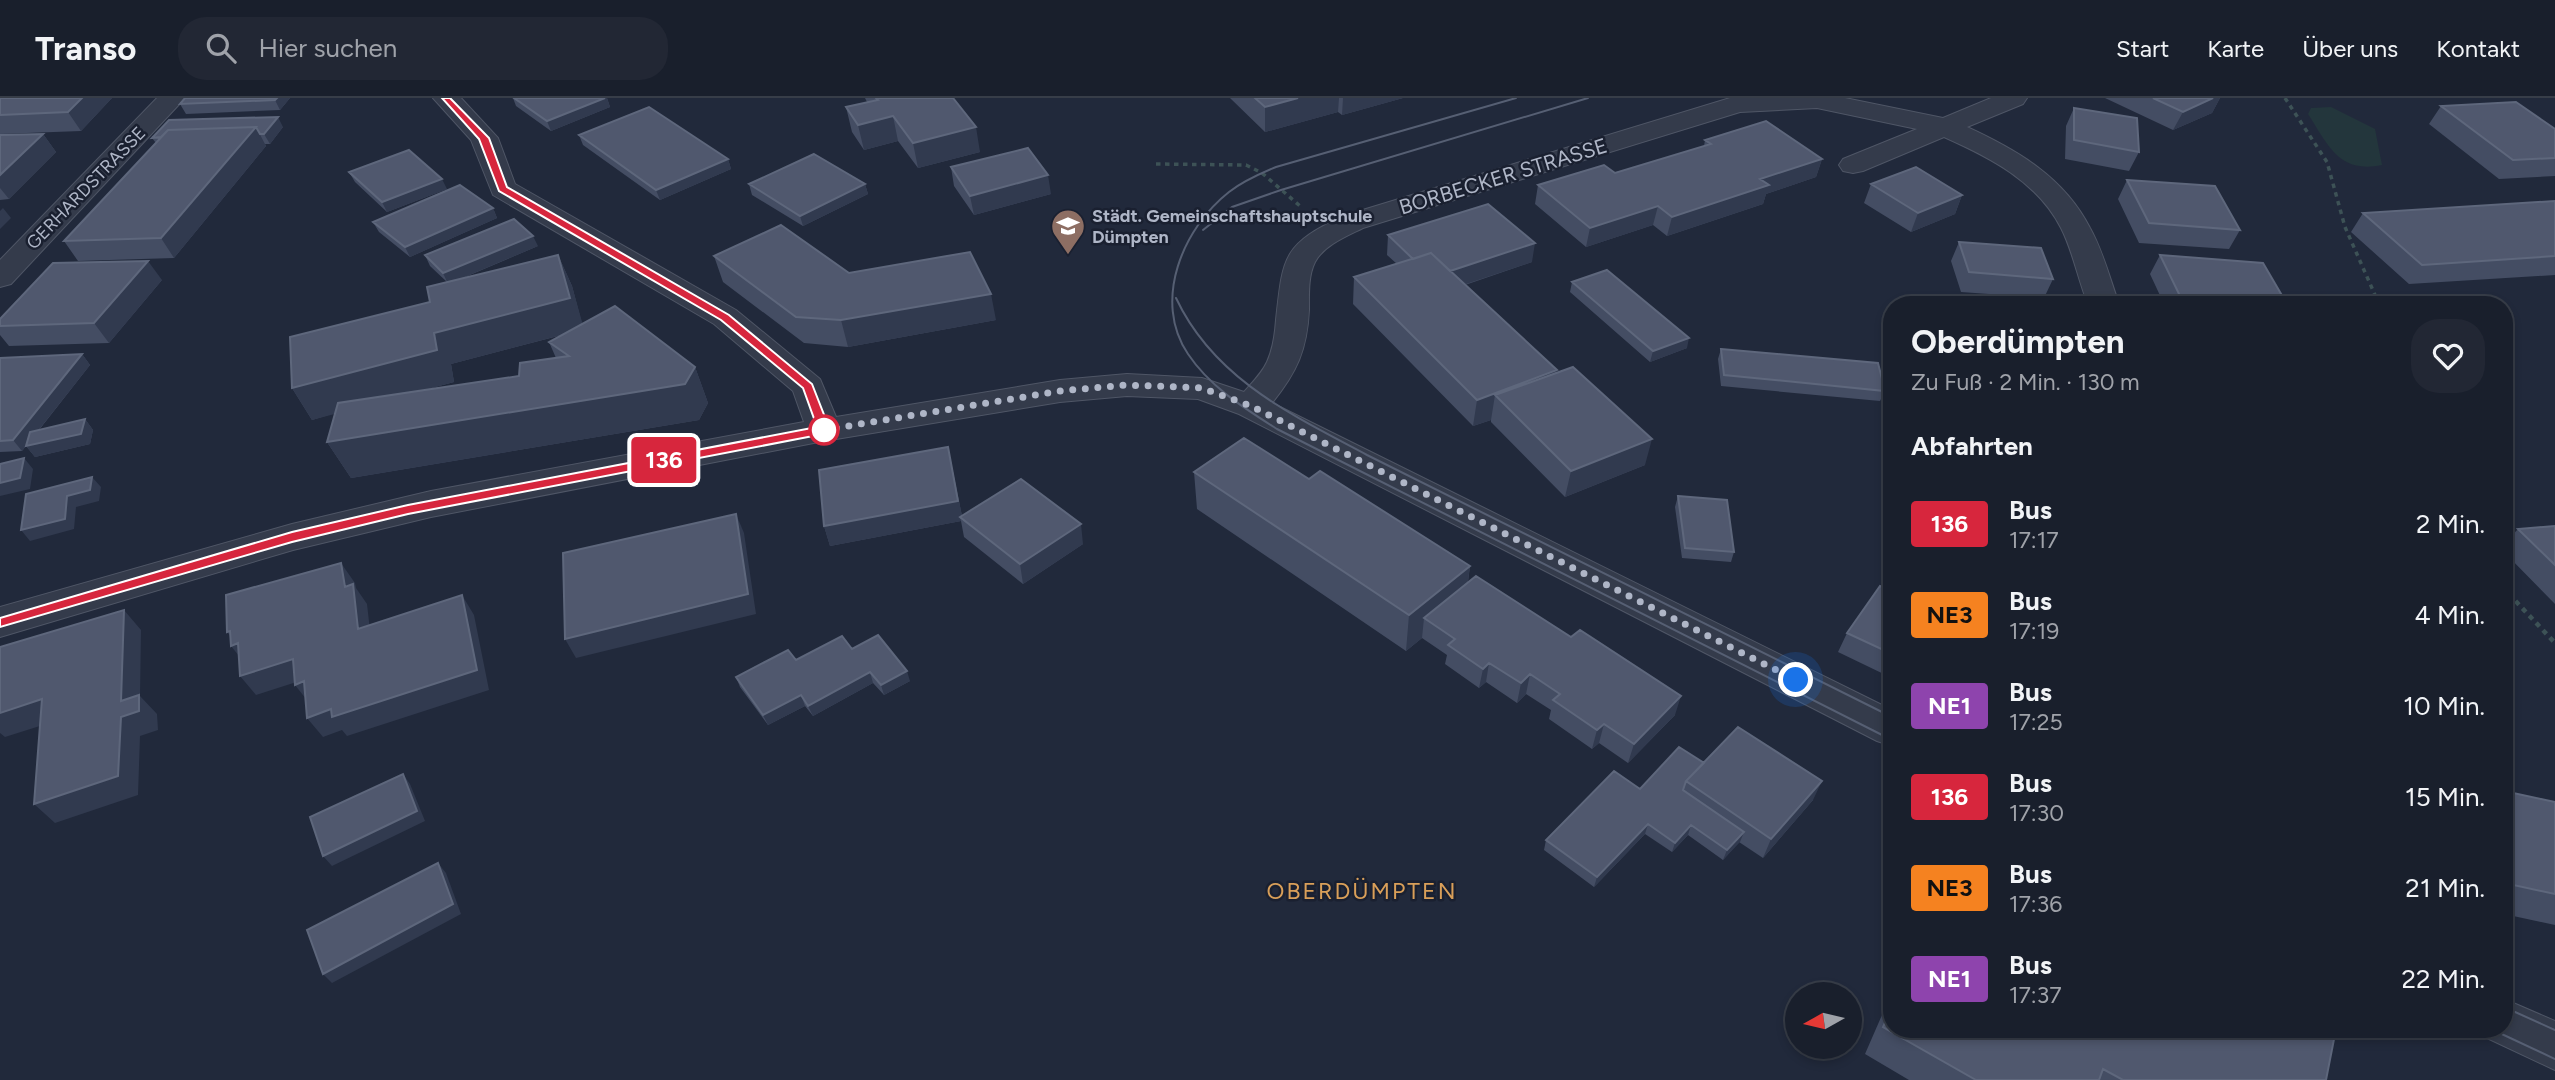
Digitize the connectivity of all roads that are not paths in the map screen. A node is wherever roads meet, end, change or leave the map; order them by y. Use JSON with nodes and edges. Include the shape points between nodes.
{"nodes":[{"id":1,"x":172,"y":98,"type":"edge"},
{"id":2,"x":446,"y":98,"type":"edge"},
{"id":3,"x":2014,"y":98,"type":"edge"},
{"id":4,"x":1942,"y":126,"type":"junction"},
{"id":5,"x":1853,"y":165,"type":"dead end"},
{"id":6,"x":0,"y":278,"type":"edge"},
{"id":7,"x":2100,"y":296,"type":"edge"},
{"id":8,"x":1251,"y":406,"type":"junction"},
{"id":9,"x":824,"y":430,"type":"junction"},
{"id":10,"x":0,"y":622,"type":"edge"},
{"id":11,"x":1883,"y":724,"type":"edge"},
{"id":12,"x":2513,"y":1026,"type":"edge"},
{"id":13,"x":2555,"y":1046,"type":"edge"}],
"edges":[{"from":1,"to":6,"type":"street","name":"GERHARDSTRASSE"},
{"from":2,"to":9,"type":"street","via":[[484,138],[503,189],[725,317],[808,386]]},
{"from":3,"to":4,"type":"street"},
{"from":4,"to":5,"type":"street"},
{"from":4,"to":7,"type":"street","name":"BORBECKER STRASSE","via":[[2028,171],[2055,198],[2076,228]]},
{"from":4,"to":8,"type":"street","name":"BORBECKER STRASSE","via":[[1817,100],[1737,104],[1330,231],[1302,257],[1292,281],[1286,359]]},
{"from":8,"to":9,"type":"street","via":[[1202,388],[1126,385],[1060,391]]},
{"from":8,"to":11,"type":"street"},
{"from":9,"to":10,"type":"street","via":[[418,507],[292,537]]},
{"from":12,"to":13,"type":"street"}]}
